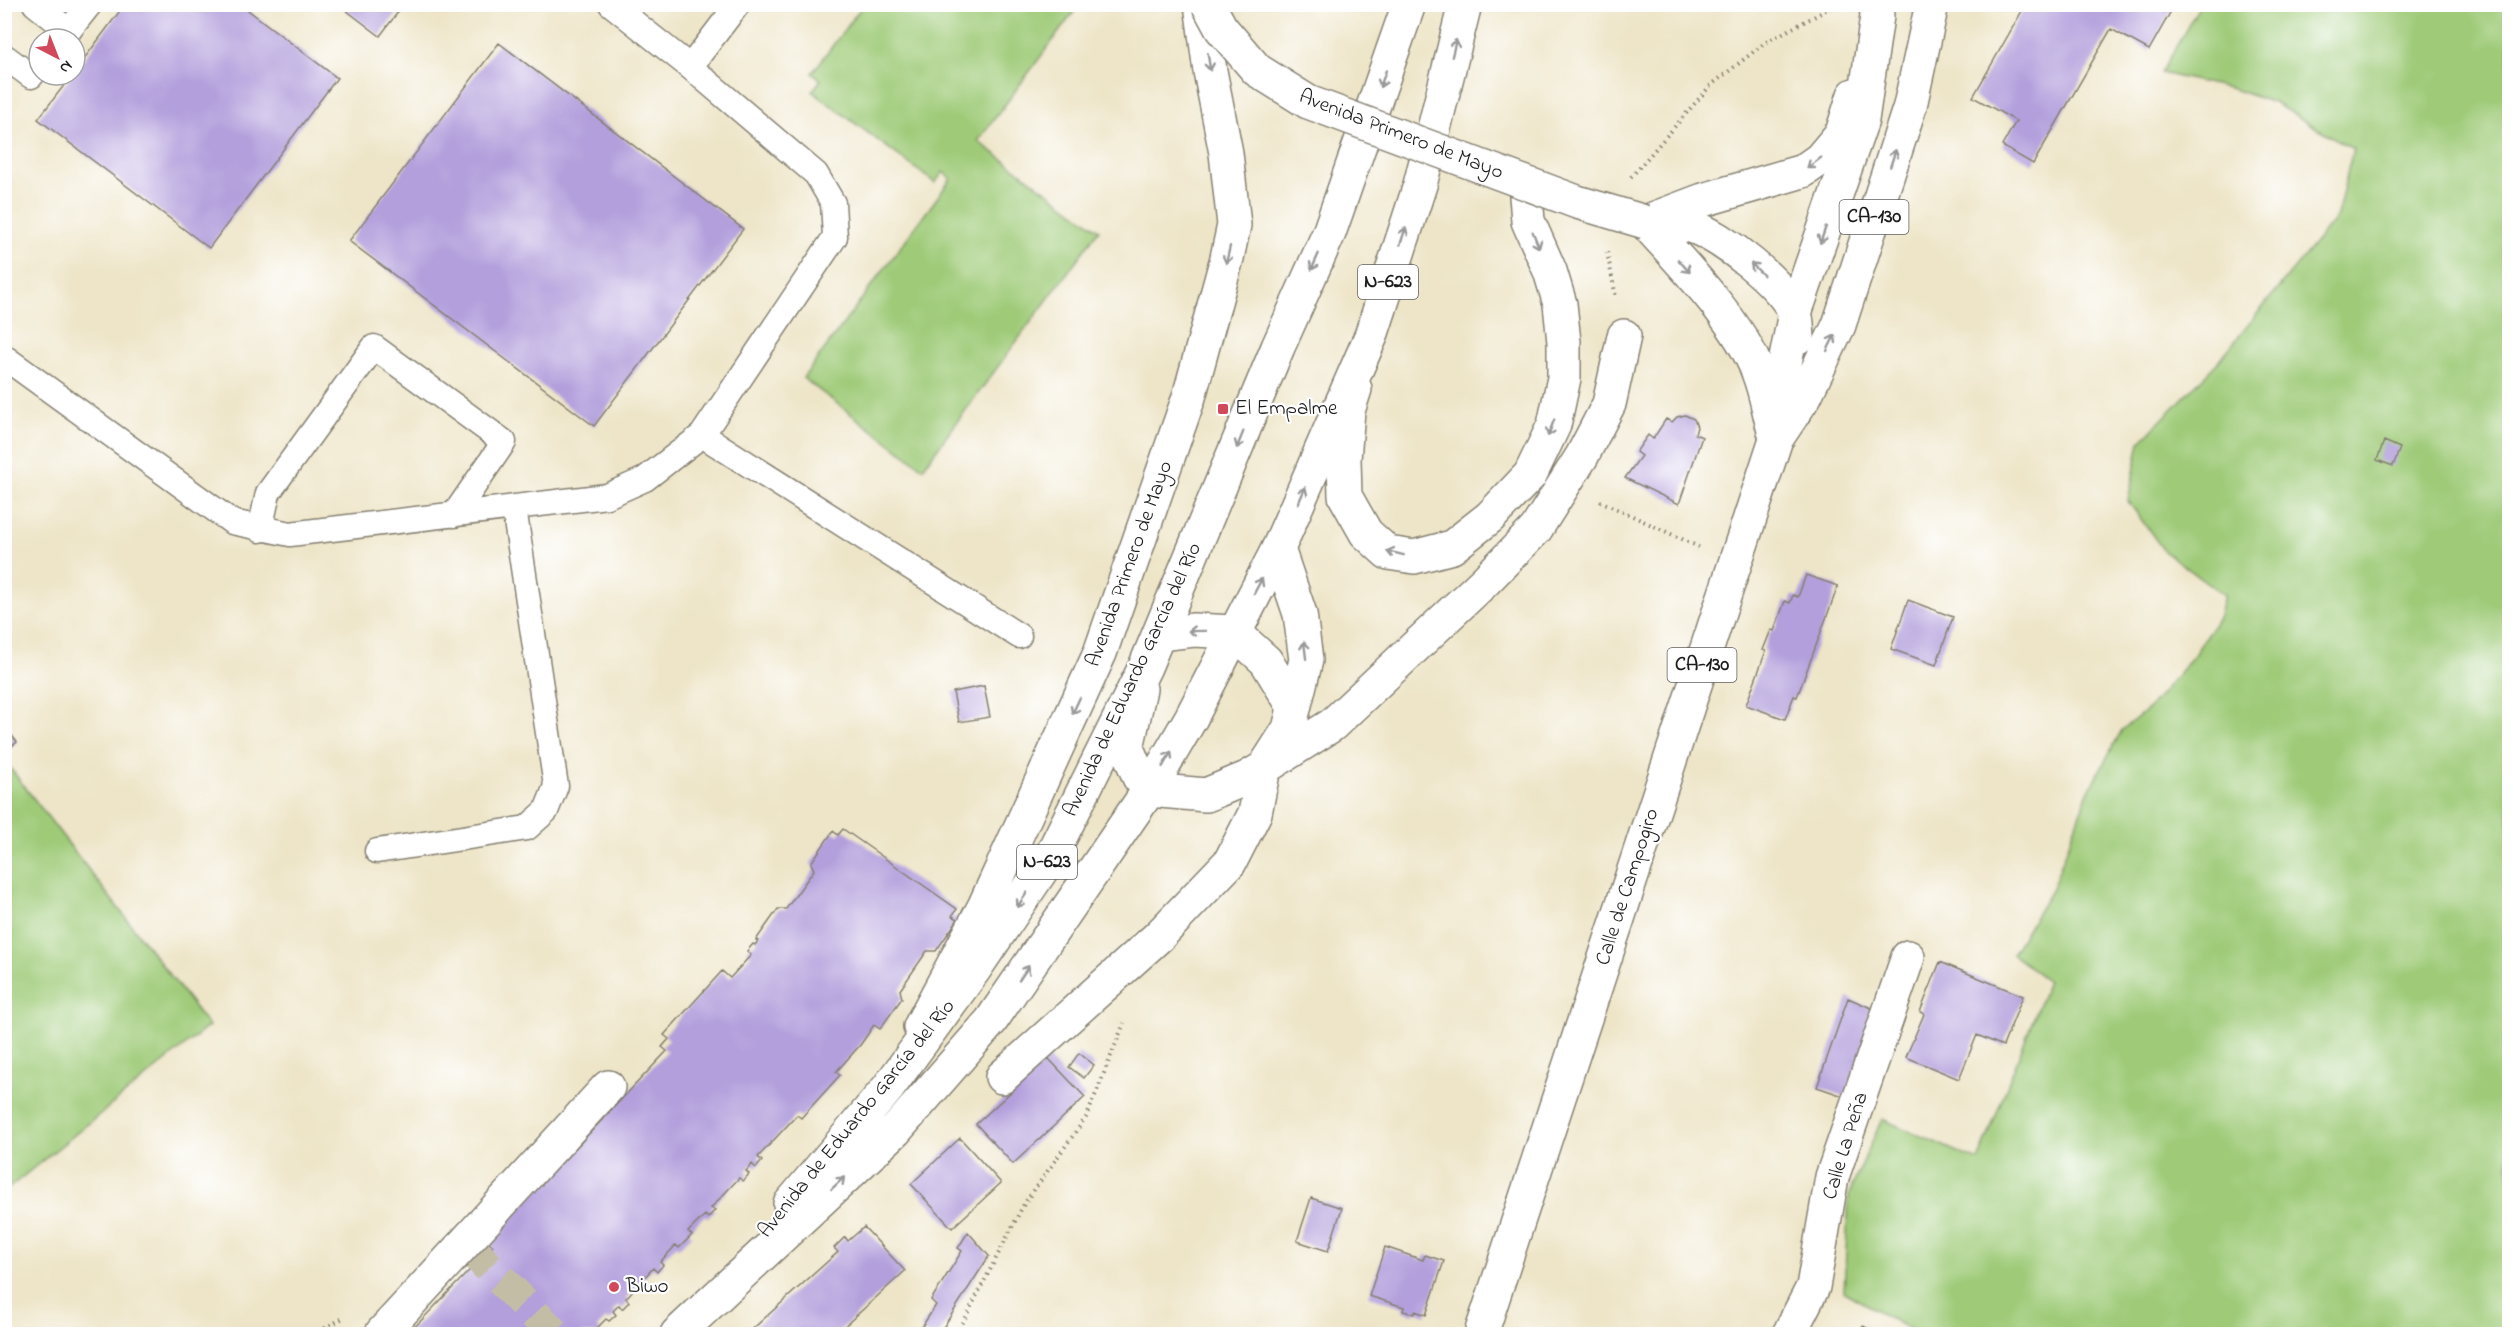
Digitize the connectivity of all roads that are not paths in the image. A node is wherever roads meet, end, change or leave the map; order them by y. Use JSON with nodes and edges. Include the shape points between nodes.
{"nodes":[{"id":1,"x":35,"y":4,"type":"edge"},
{"id":2,"x":90,"y":4,"type":"edge"},
{"id":3,"x":611,"y":4,"type":"edge"},
{"id":4,"x":738,"y":4,"type":"edge"},
{"id":5,"x":1201,"y":4,"type":"edge"},
{"id":6,"x":1208,"y":4,"type":"edge"},
{"id":7,"x":1409,"y":4,"type":"edge"},
{"id":8,"x":1465,"y":4,"type":"edge"},
{"id":9,"x":1932,"y":4,"type":"edge"},
{"id":10,"x":1877,"y":10,"type":"edge"},
{"id":11,"x":57,"y":27,"type":"edge"},
{"id":12,"x":71,"y":27,"type":"edge"},
{"id":13,"x":4,"y":56,"type":"edge"},
{"id":14,"x":690,"y":67,"type":"junction"},
{"id":15,"x":27,"y":73,"type":"edge"},
{"id":16,"x":1525,"y":183,"type":"junction"},
{"id":17,"x":1645,"y":222,"type":"junction"},
{"id":18,"x":1795,"y":313,"type":"junction"},
{"id":19,"x":1371,"y":336,"type":"junction"},
{"id":20,"x":1624,"y":336,"type":"road end"},
{"id":21,"x":4,"y":357,"type":"edge"},
{"id":22,"x":1805,"y":396,"type":"junction"},
{"id":23,"x":702,"y":435,"type":"junction"},
{"id":24,"x":1776,"y":439,"type":"junction"},
{"id":25,"x":514,"y":508,"type":"junction"},
{"id":26,"x":454,"y":514,"type":"junction"},
{"id":27,"x":260,"y":530,"type":"junction"},
{"id":28,"x":1278,"y":549,"type":"junction"},
{"id":29,"x":1234,"y":632,"type":"junction"},
{"id":30,"x":1159,"y":634,"type":"junction"},
{"id":31,"x":1019,"y":636,"type":"dead end"},
{"id":32,"x":1145,"y":667,"type":"junction"},
{"id":33,"x":1294,"y":707,"type":"junction"},
{"id":34,"x":1264,"y":768,"type":"junction"},
{"id":35,"x":1149,"y":790,"type":"junction"},
{"id":36,"x":377,"y":851,"type":"dead end"},
{"id":37,"x":1908,"y":957,"type":"dead end"},
{"id":38,"x":1002,"y":1077,"type":"dead end"},
{"id":39,"x":608,"y":1087,"type":"dead end"},
{"id":40,"x":888,"y":1088,"type":"junction"},
{"id":41,"x":703,"y":1309,"type":"junction"},
{"id":42,"x":382,"y":1333,"type":"edge"},
{"id":43,"x":677,"y":1335,"type":"edge"},
{"id":44,"x":1481,"y":1335,"type":"edge"},
{"id":45,"x":1789,"y":1335,"type":"edge"}],
"edges":[{"from":1,"to":11,"type":"lane"},
{"from":2,"to":12,"type":"lane"},
{"from":3,"to":14,"type":"lane"},
{"from":4,"to":14,"type":"lane"},
{"from":5,"to":40,"type":"main road","name":"Avenida Primero de Mayo","one_way":true,"via":[[1234,225],[1189,397],[1100,653],[984,907]]},
{"from":6,"to":16,"type":"main road","name":"Avenida Primero de Mayo","bridge":true,"via":[[1221,28],[1257,70],[1308,102]]},
{"from":7,"to":30,"type":"main road","name":"Avenida de Eduardo García del Río","number":"N-623","one_way":true,"via":[[1329,233]]},
{"from":19,"to":8,"type":"main road","name":"Avenida de Eduardo García del Río","number":"N-623","one_way":true,"via":[[1420,185]]},
{"from":22,"to":9,"type":"main road","name":"Calle de Campogiro","number":"CA-130","one_way":true,"via":[[1839,325],[1910,106]]},
{"from":10,"to":17,"type":"main road","one_way":true,"via":[[1842,133],[1820,159],[1803,171],[1703,200]]},
{"from":10,"to":18,"type":"main road","name":"Calle de Campogiro","number":"CA-130","one_way":true,"via":[[1862,120]]},
{"from":13,"to":15,"type":"lane"},
{"from":14,"to":23,"type":"lane","via":[[816,174],[834,203],[835,237]]},
{"from":16,"to":17,"type":"main road","name":"Avenida Primero de Mayo","bridge":true},
{"from":16,"to":19,"type":"main road","name":"Avenida Primero de Mayo","one_way":true,"via":[[1528,221],[1560,304],[1564,378],[1554,425],[1530,475],[1490,517],[1452,547],[1414,557],[1388,553],[1366,533],[1345,496],[1348,411]]},
{"from":18,"to":17,"type":"main road","name":"Avenida Primero de Mayo","one_way":true,"via":[[1774,285],[1733,248],[1691,226]]},
{"from":17,"to":24,"type":"main road","one_way":true,"via":[[1701,285],[1743,342],[1758,371]]},
{"from":18,"to":22,"type":"main road"},
{"from":18,"to":24,"type":"main road","name":"Calle de Campogiro","number":"CA-130","via":[[1781,382]]},
{"from":28,"to":19,"type":"main road","name":"Avenida de Eduardo García del Río","number":"N-623","one_way":true},
{"from":20,"to":34,"type":"main road","via":[[1609,404],[1536,529],[1332,725]]},
{"from":21,"to":27,"type":"lane","via":[[232,522]]},
{"from":22,"to":24,"type":"main road","name":"Calle de Campogiro","number":"CA-130"},
{"from":23,"to":25,"type":"lane","via":[[645,479],[607,496]]},
{"from":23,"to":31,"type":"lane"},
{"from":24,"to":44,"type":"main road","name":"Calle de Campogiro","number":"CA-130"},
{"from":25,"to":26,"type":"lane"},
{"from":25,"to":36,"type":"lane","via":[[556,786],[546,811],[527,828]]},
{"from":26,"to":27,"type":"lane","via":[[290,534]]},
{"from":26,"to":27,"type":"lane","via":[[504,442],[374,347],[268,494]]},
{"from":29,"to":28,"type":"main road","name":"Avenida de Eduardo García del Río","number":"N-623","one_way":true},
{"from":33,"to":28,"type":"main road","one_way":true,"via":[[1306,660],[1300,614]]},
{"from":29,"to":30,"type":"main road","one_way":true,"via":[[1194,630]]},
{"from":29,"to":33,"type":"main road","via":[[1266,661]]},
{"from":35,"to":29,"type":"main road","name":"Avenida de Eduardo García del Río","number":"N-623","one_way":true},
{"from":30,"to":32,"type":"main road","name":"Avenida de Eduardo García del Río","number":"N-623"},
{"from":32,"to":35,"type":"main road","via":[[1127,748]]},
{"from":32,"to":40,"type":"main road","name":"Avenida de Eduardo García del Río","number":"N-623","one_way":true,"via":[[1051,856]]},
{"from":33,"to":34,"type":"main road","via":[[1289,729]]},
{"from":34,"to":35,"type":"main road","via":[[1206,795]]},
{"from":34,"to":38,"type":"main road","via":[[1255,813],[1230,862],[1159,936]]},
{"from":41,"to":35,"type":"main road","name":"Avenida de Eduardo García del Río","number":"N-623","one_way":true,"via":[[896,1130],[984,1030]]},
{"from":37,"to":45,"type":"main road","name":"Calle La Peña","via":[[1832,1177],[1813,1287]]},
{"from":39,"to":42,"type":"main road"},
{"from":40,"to":41,"type":"main road","name":"Avenida de Eduardo García del Río","number":"N-623"},
{"from":41,"to":43,"type":"main road","name":"Avenida de Eduardo García del Río","number":"N-623"}]}
